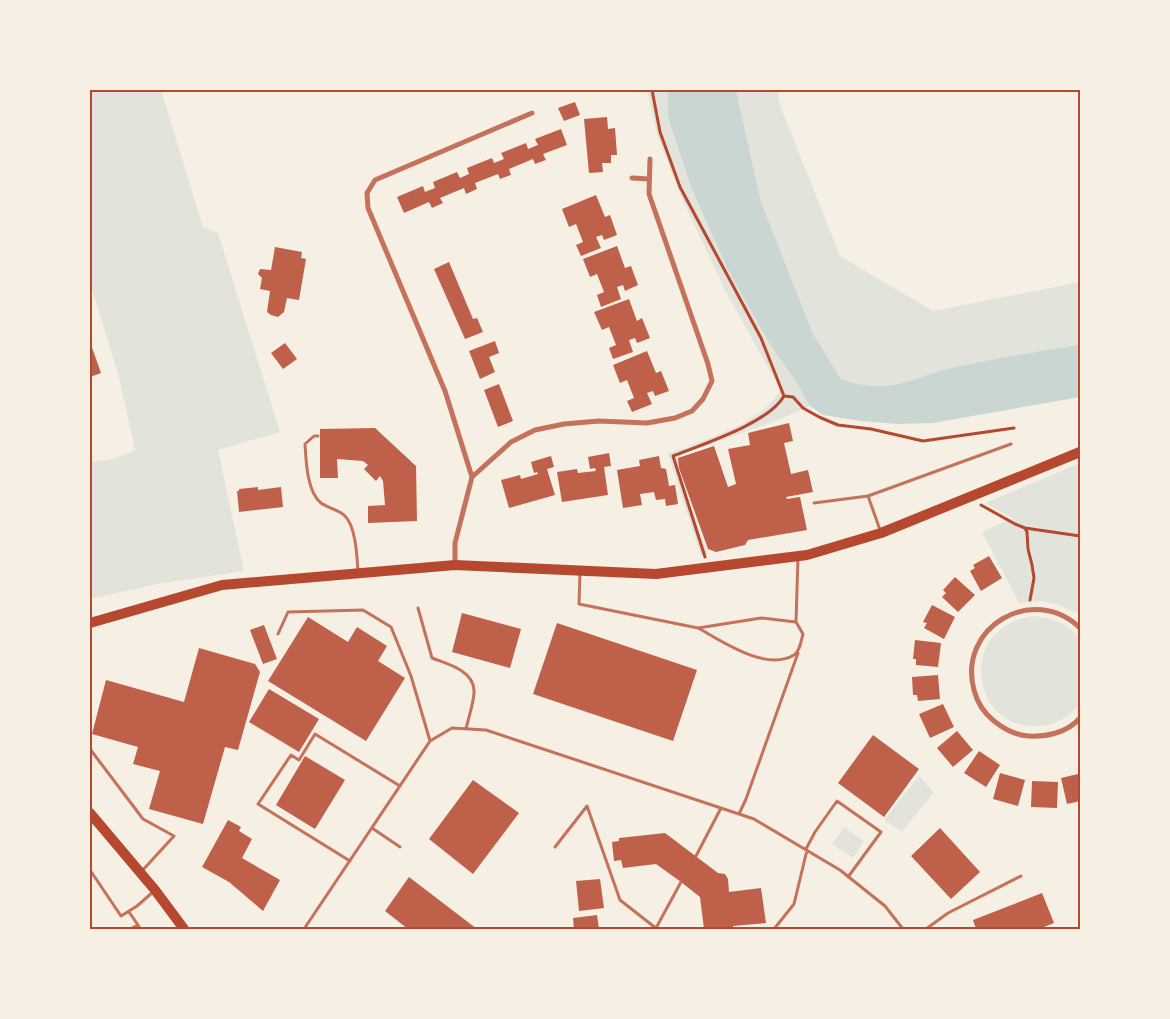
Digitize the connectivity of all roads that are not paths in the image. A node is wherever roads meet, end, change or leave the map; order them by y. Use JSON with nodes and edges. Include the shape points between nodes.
{"nodes":[{"id":1,"x":532,"y":113,"type":"dead end"},
{"id":2,"x":650,"y":159,"type":"dead end"},
{"id":3,"x":632,"y":178,"type":"dead end"},
{"id":4,"x":649,"y":179,"type":"junction"},
{"id":5,"x":318,"y":436,"type":"dead end"},
{"id":6,"x":1011,"y":444,"type":"dead end"},
{"id":7,"x":1080,"y":452,"type":"edge"},
{"id":8,"x":472,"y":477,"type":"junction"},
{"id":9,"x":868,"y":496,"type":"junction"},
{"id":10,"x":814,"y":503,"type":"dead end"},
{"id":11,"x":881,"y":533,"type":"junction"},
{"id":12,"x":798,"y":556,"type":"junction"},
{"id":13,"x":455,"y":565,"type":"junction"},
{"id":14,"x":580,"y":572,"type":"junction"},
{"id":15,"x":358,"y":574,"type":"junction"},
{"id":16,"x":418,"y":608,"type":"dead end"},
{"id":17,"x":796,"y":622,"type":"junction"},
{"id":18,"x":90,"y":623,"type":"edge"},
{"id":19,"x":698,"y":628,"type":"junction"},
{"id":20,"x":1080,"y":628,"type":"edge"},
{"id":21,"x":278,"y":634,"type":"dead end"},
{"id":22,"x":800,"y":647,"type":"junction"},
{"id":23,"x":1080,"y":718,"type":"edge"},
{"id":24,"x":466,"y":729,"type":"junction"},
{"id":25,"x":430,"y":741,"type":"junction"},
{"id":26,"x":90,"y":748,"type":"edge"},
{"id":27,"x":400,"y":786,"type":"junction"},
{"id":28,"x":721,"y":808,"type":"junction"},
{"id":29,"x":90,"y":813,"type":"edge"},
{"id":30,"x":739,"y":814,"type":"junction"},
{"id":31,"x":372,"y":828,"type":"junction"},
{"id":32,"x":400,"y":847,"type":"dead end"},
{"id":33,"x":555,"y":847,"type":"dead end"},
{"id":34,"x":806,"y":850,"type":"junction"},
{"id":35,"x":696,"y":856,"type":"dead end"},
{"id":36,"x":350,"y":861,"type":"junction"},
{"id":37,"x":90,"y":870,"type":"edge"},
{"id":38,"x":140,"y":873,"type":"junction"},
{"id":39,"x":1021,"y":876,"type":"dead end"},
{"id":40,"x":848,"y":877,"type":"junction"},
{"id":41,"x":682,"y":882,"type":"dead end"},
{"id":42,"x":155,"y":890,"type":"junction"},
{"id":43,"x":129,"y":912,"type":"junction"},
{"id":44,"x":139,"y":927,"type":"edge"},
{"id":45,"x":130,"y":929,"type":"edge"},
{"id":46,"x":184,"y":929,"type":"edge"},
{"id":47,"x":304,"y":929,"type":"edge"},
{"id":48,"x":657,"y":929,"type":"edge"},
{"id":49,"x":774,"y":929,"type":"edge"},
{"id":50,"x":904,"y":929,"type":"edge"},
{"id":51,"x":926,"y":929,"type":"edge"}],
"edges":[{"from":1,"to":8,"type":"street","via":[[375,180],[367,192],[368,208],[444,391]]},
{"from":2,"to":4,"type":"street"},
{"from":3,"to":4,"type":"street"},
{"from":4,"to":8,"type":"street","via":[[649,194],[708,364],[712,381],[703,398],[692,411],[675,418],[646,423],[599,421],[564,424],[535,430],[511,442]]},
{"from":5,"to":15,"type":"lane","via":[[304,444],[312,491],[320,502],[344,515],[351,526]]},
{"from":6,"to":9,"type":"lane"},
{"from":7,"to":11,"type":"main road"},
{"from":8,"to":13,"type":"street","via":[[456,543]]},
{"from":9,"to":10,"type":"lane"},
{"from":9,"to":11,"type":"lane"},
{"from":11,"to":12,"type":"main road"},
{"from":12,"to":14,"type":"main road","via":[[656,574]]},
{"from":12,"to":17,"type":"lane"},
{"from":13,"to":14,"type":"main road"},
{"from":13,"to":15,"type":"main road"},
{"from":14,"to":19,"type":"lane","via":[[579,604]]},
{"from":15,"to":18,"type":"main road","via":[[222,585]]},
{"from":16,"to":24,"type":"lane","via":[[432,658],[460,670],[472,681],[474,691]]},
{"from":17,"to":19,"type":"lane","via":[[761,618]]},
{"from":17,"to":22,"type":"lane","via":[[803,634]]},
{"from":19,"to":22,"type":"lane","via":[[742,653],[763,659],[795,655]]},
{"from":20,"to":23,"type":"street","via":[[1060,614],[1045,610],[1029,609],[1010,614],[992,625],[980,640],[972,659],[971,679],[976,699],[987,716],[1002,728],[1021,736],[1042,737],[1061,732]]},
{"from":21,"to":25,"type":"lane","via":[[288,612],[363,610],[391,627],[411,676]]},
{"from":22,"to":30,"type":"lane"},
{"from":24,"to":25,"type":"lane","via":[[452,728]]},
{"from":24,"to":28,"type":"lane","via":[[486,730]]},
{"from":25,"to":27,"type":"lane"},
{"from":26,"to":38,"type":"lane","via":[[143,819],[174,836]]},
{"from":27,"to":31,"type":"lane"},
{"from":27,"to":36,"type":"lane","via":[[315,734],[299,760],[290,755],[258,804]]},
{"from":28,"to":30,"type":"lane"},
{"from":28,"to":35,"type":"lane"},
{"from":29,"to":38,"type":"main road"},
{"from":30,"to":34,"type":"lane","via":[[754,819]]},
{"from":31,"to":32,"type":"lane"},
{"from":31,"to":36,"type":"lane"},
{"from":33,"to":48,"type":"lane","via":[[587,806],[620,900]]},
{"from":34,"to":40,"type":"lane"},
{"from":34,"to":40,"type":"lane","via":[[837,801],[881,832]]},
{"from":34,"to":49,"type":"lane","via":[[794,904]]},
{"from":36,"to":47,"type":"lane"},
{"from":37,"to":43,"type":"lane","via":[[121,916]]},
{"from":38,"to":42,"type":"main road"},
{"from":39,"to":51,"type":"lane","via":[[948,913]]},
{"from":40,"to":50,"type":"lane","via":[[884,906]]},
{"from":41,"to":48,"type":"lane"},
{"from":42,"to":43,"type":"lane"},
{"from":42,"to":46,"type":"main road"},
{"from":43,"to":44,"type":"lane"},
{"from":44,"to":45,"type":"lane"}]}
